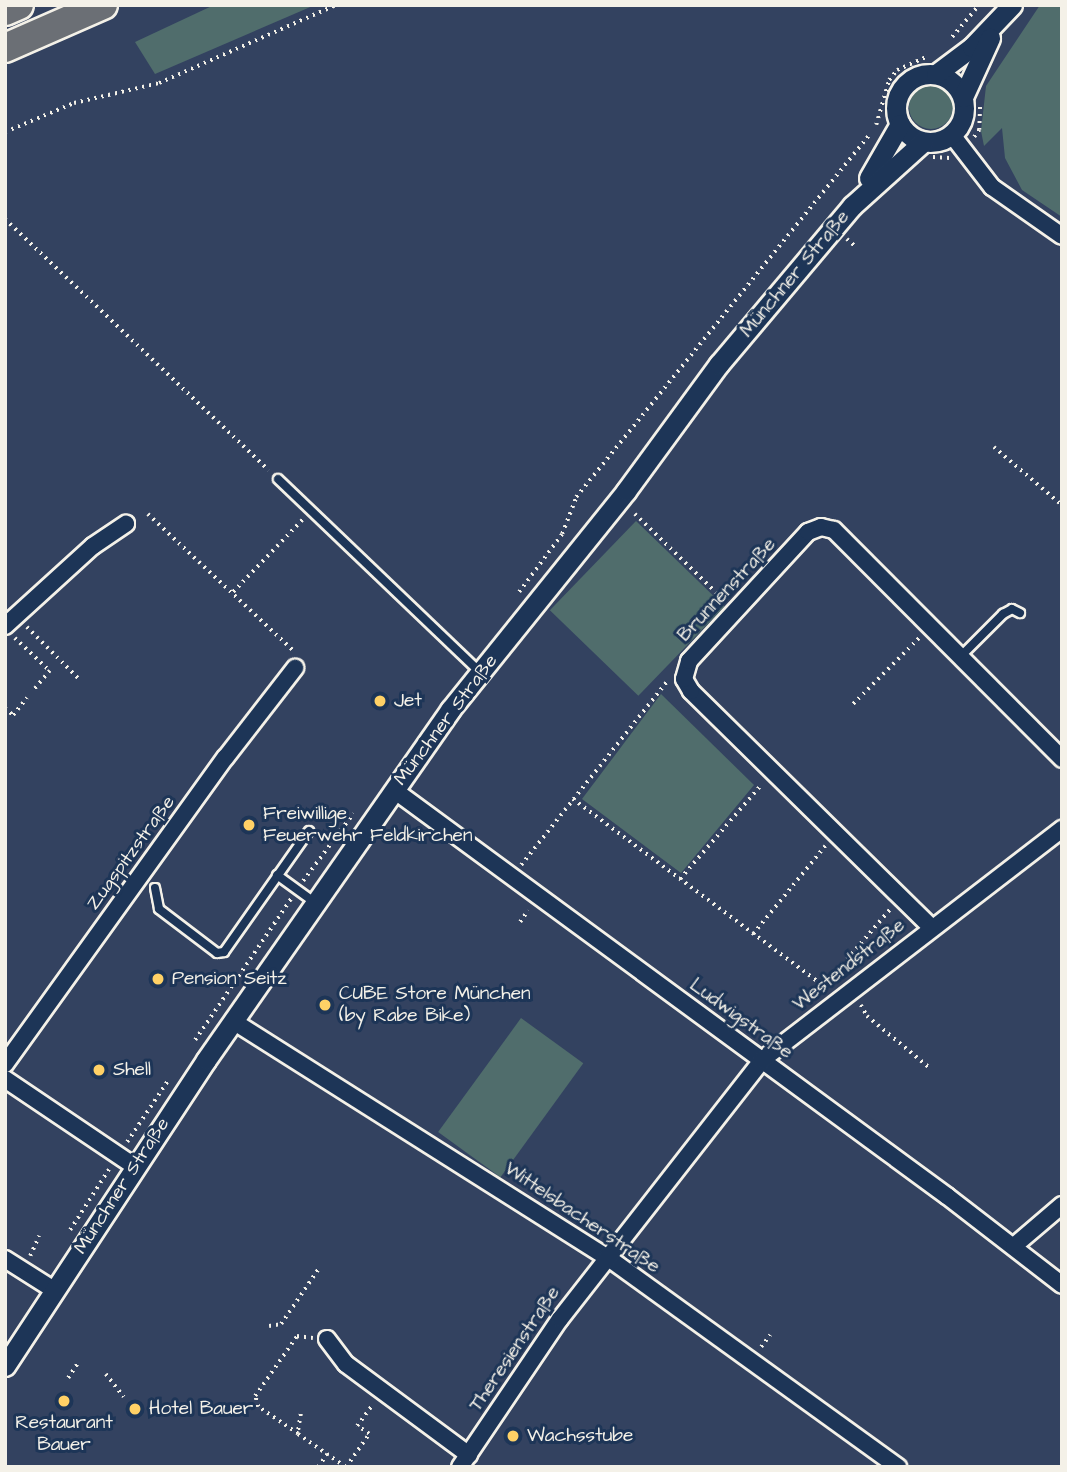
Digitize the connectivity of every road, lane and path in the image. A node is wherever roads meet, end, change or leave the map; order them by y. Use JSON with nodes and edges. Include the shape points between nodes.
{"nodes":[{"id":1,"x":19,"y":5,"type":"edge"},
{"id":2,"x":103,"y":5,"type":"edge"},
{"id":3,"x":336,"y":5,"type":"edge"},
{"id":4,"x":979,"y":5,"type":"edge"},
{"id":5,"x":1012,"y":5,"type":"edge"},
{"id":6,"x":5,"y":11,"type":"edge"},
{"id":7,"x":998,"y":22,"type":"junction"},
{"id":8,"x":948,"y":41,"type":"dead end"},
{"id":9,"x":5,"y":48,"type":"edge"},
{"id":10,"x":938,"y":51,"type":"dead end"},
{"id":11,"x":936,"y":74,"type":"junction"},
{"id":12,"x":963,"y":97,"type":"junction"},
{"id":13,"x":900,"y":124,"type":"junction"},
{"id":14,"x":5,"y":132,"type":"edge"},
{"id":15,"x":952,"y":135,"type":"junction"},
{"id":16,"x":923,"y":142,"type":"junction"},
{"id":17,"x":852,"y":206,"type":"junction"},
{"id":18,"x":5,"y":219,"type":"edge"},
{"id":19,"x":791,"y":232,"type":"junction"},
{"id":20,"x":1062,"y":236,"type":"edge"},
{"id":21,"x":798,"y":237,"type":"dead end"},
{"id":22,"x":845,"y":238,"type":"dead end"},
{"id":23,"x":855,"y":246,"type":"dead end"},
{"id":24,"x":994,"y":447,"type":"dead end"},
{"id":25,"x":278,"y":479,"type":"joint"},
{"id":26,"x":576,"y":497,"type":"dead end"},
{"id":27,"x":1062,"y":505,"type":"edge"},
{"id":28,"x":311,"y":510,"type":"junction"},
{"id":29,"x":148,"y":514,"type":"dead end"},
{"id":30,"x":635,"y":514,"type":"dead end"},
{"id":31,"x":125,"y":524,"type":"dead end"},
{"id":32,"x":233,"y":592,"type":"junction"},
{"id":33,"x":736,"y":612,"type":"junction"},
{"id":34,"x":1020,"y":613,"type":"dead end"},
{"id":35,"x":9,"y":623,"type":"edge"},
{"id":36,"x":930,"y":627,"type":"junction"},
{"id":37,"x":960,"y":657,"type":"junction"},
{"id":38,"x":298,"y":663,"type":"joint"},
{"id":39,"x":480,"y":672,"type":"junction"},
{"id":40,"x":684,"y":679,"type":"junction"},
{"id":41,"x":81,"y":681,"type":"dead end"},
{"id":42,"x":34,"y":690,"type":"dead end"},
{"id":43,"x":27,"y":698,"type":"dead end"},
{"id":44,"x":853,"y":704,"type":"dead end"},
{"id":45,"x":5,"y":708,"type":"edge"},
{"id":46,"x":1062,"y":759,"type":"edge"},
{"id":47,"x":772,"y":772,"type":"junction"},
{"id":48,"x":394,"y":790,"type":"junction"},
{"id":49,"x":573,"y":799,"type":"junction"},
{"id":50,"x":1062,"y":829,"type":"edge"},
{"id":51,"x":309,"y":831,"type":"dead end"},
{"id":52,"x":835,"y":833,"type":"junction"},
{"id":53,"x":277,"y":876,"type":"junction"},
{"id":54,"x":511,"y":878,"type":"junction"},
{"id":55,"x":680,"y":879,"type":"junction"},
{"id":56,"x":155,"y":888,"type":"dead end"},
{"id":57,"x":900,"y":897,"type":"junction"},
{"id":58,"x":315,"y":903,"type":"junction"},
{"id":59,"x":931,"y":928,"type":"junction"},
{"id":60,"x":753,"y":933,"type":"junction"},
{"id":61,"x":824,"y":986,"type":"junction"},
{"id":62,"x":845,"y":993,"type":"junction"},
{"id":63,"x":233,"y":1021,"type":"junction"},
{"id":64,"x":762,"y":1060,"type":"junction"},
{"id":65,"x":5,"y":1064,"type":"edge"},
{"id":66,"x":931,"y":1069,"type":"dead end"},
{"id":67,"x":5,"y":1079,"type":"edge"},
{"id":68,"x":134,"y":1166,"type":"junction"},
{"id":69,"x":1062,"y":1205,"type":"edge"},
{"id":70,"x":1014,"y":1246,"type":"junction"},
{"id":71,"x":607,"y":1257,"type":"junction"},
{"id":72,"x":5,"y":1259,"type":"edge"},
{"id":73,"x":319,"y":1268,"type":"dead end"},
{"id":74,"x":1062,"y":1285,"type":"edge"},
{"id":75,"x":54,"y":1290,"type":"junction"},
{"id":76,"x":269,"y":1326,"type":"dead end"},
{"id":77,"x":327,"y":1339,"type":"joint"},
{"id":78,"x":79,"y":1361,"type":"dead end"},
{"id":79,"x":5,"y":1366,"type":"edge"},
{"id":80,"x":106,"y":1374,"type":"dead end"},
{"id":81,"x":68,"y":1378,"type":"dead end"},
{"id":82,"x":382,"y":1391,"type":"junction"},
{"id":83,"x":124,"y":1397,"type":"dead end"},
{"id":84,"x":301,"y":1414,"type":"dead end"},
{"id":85,"x":298,"y":1434,"type":"junction"},
{"id":86,"x":327,"y":1454,"type":"junction"},
{"id":87,"x":465,"y":1461,"type":"edge"},
{"id":88,"x":318,"y":1467,"type":"edge"},
{"id":89,"x":346,"y":1467,"type":"edge"},
{"id":90,"x":898,"y":1467,"type":"edge"}],
"edges":[{"from":1,"to":6,"type":"highway"},
{"from":2,"to":9,"type":"highway"},
{"from":3,"to":14,"type":"path","via":[[159,83],[74,103]]},
{"from":4,"to":8,"type":"path"},
{"from":5,"to":7,"type":"street","name":"Münchner Straße"},
{"from":7,"to":11,"type":"street","name":"Münchner Straße"},
{"from":7,"to":12,"type":"street","name":"Münchner Straße","via":[[965,83]]},
{"from":10,"to":19,"type":"path","via":[[908,63],[889,79],[875,127]]},
{"from":11,"to":12,"type":"street","via":[[953,82]]},
{"from":11,"to":13,"type":"street","name":"Münchner Straße","via":[[914,78],[902,88],[896,102]]},
{"from":12,"to":15,"type":"street","name":"Münchner Straße","via":[[963,118]]},
{"from":13,"to":16,"type":"street"},
{"from":13,"to":17,"type":"street","name":"Münchner Straße"},
{"from":15,"to":16,"type":"street","name":"Münchner Straße"},
{"from":15,"to":20,"type":"street","via":[[992,187]]},
{"from":16,"to":17,"type":"street","name":"Münchner Straße"},
{"from":17,"to":39,"type":"street","name":"Münchner Straße","via":[[719,364],[626,491]]},
{"from":18,"to":25,"type":"path"},
{"from":19,"to":21,"type":"path"},
{"from":19,"to":26,"type":"path"},
{"from":22,"to":23,"type":"path"},
{"from":24,"to":27,"type":"path"},
{"from":25,"to":28,"type":"lane"},
{"from":28,"to":32,"type":"path"},
{"from":28,"to":39,"type":"lane"},
{"from":29,"to":32,"type":"path"},
{"from":30,"to":33,"type":"path"},
{"from":31,"to":35,"type":"street","via":[[93,546]]},
{"from":32,"to":38,"type":"path"},
{"from":33,"to":36,"type":"street","name":"Brunnenstraße","via":[[808,532],[821,527],[834,530]]},
{"from":33,"to":40,"type":"street","name":"Brunnenstraße","via":[[689,662]]},
{"from":34,"to":37,"type":"lane","via":[[1012,609],[1003,614]]},
{"from":35,"to":41,"type":"path"},
{"from":35,"to":42,"type":"path","via":[[50,671]]},
{"from":36,"to":37,"type":"street","name":"Brunnenstraße"},
{"from":36,"to":44,"type":"path"},
{"from":37,"to":46,"type":"street","name":"Brunnenstraße"},
{"from":38,"to":65,"type":"street","name":"Zugspitzstraße"},
{"from":39,"to":48,"type":"street","name":"Münchner Straße"},
{"from":40,"to":47,"type":"street"},
{"from":40,"to":49,"type":"path","via":[[667,680]]},
{"from":43,"to":45,"type":"path","via":[[13,715]]},
{"from":47,"to":52,"type":"street"},
{"from":47,"to":55,"type":"path"},
{"from":48,"to":54,"type":"street","name":"Ludwigstraße"},
{"from":48,"to":58,"type":"street","name":"Münchner Straße"},
{"from":49,"to":54,"type":"path"},
{"from":49,"to":55,"type":"path"},
{"from":50,"to":59,"type":"street","name":"Westendstraße"},
{"from":51,"to":53,"type":"lane"},
{"from":52,"to":57,"type":"street"},
{"from":52,"to":60,"type":"path"},
{"from":53,"to":56,"type":"lane","via":[[224,952],[217,953],[159,909]]},
{"from":53,"to":58,"type":"lane"},
{"from":54,"to":64,"type":"street","name":"Ludwigstraße"},
{"from":55,"to":60,"type":"path"},
{"from":57,"to":59,"type":"street"},
{"from":57,"to":61,"type":"path"},
{"from":58,"to":63,"type":"street","name":"Münchner Straße"},
{"from":59,"to":62,"type":"street","name":"Westendstraße"},
{"from":60,"to":61,"type":"path"},
{"from":61,"to":62,"type":"path"},
{"from":62,"to":64,"type":"street","name":"Westendstraße"},
{"from":62,"to":66,"type":"path"},
{"from":63,"to":68,"type":"street","name":"Münchner Straße"},
{"from":63,"to":71,"type":"street","name":"Wittelsbacherstraße"},
{"from":64,"to":70,"type":"street","name":"Ludwigstraße"},
{"from":64,"to":71,"type":"street","name":"Westendstraße"},
{"from":67,"to":68,"type":"street"},
{"from":68,"to":75,"type":"street","name":"Münchner Straße"},
{"from":69,"to":70,"type":"street"},
{"from":70,"to":74,"type":"street","name":"Ludwigstraße"},
{"from":71,"to":87,"type":"street","name":"Theresienstraße","via":[[559,1319]]},
{"from":71,"to":90,"type":"street","name":"Wittelsbacherstraße"},
{"from":72,"to":75,"type":"street"},
{"from":73,"to":76,"type":"path","via":[[281,1324]]},
{"from":75,"to":79,"type":"street","name":"Münchner Straße"},
{"from":77,"to":82,"type":"street","via":[[346,1364]]},
{"from":77,"to":85,"type":"path","via":[[297,1336],[255,1396],[258,1407]]},
{"from":78,"to":81,"type":"path"},
{"from":80,"to":83,"type":"path"},
{"from":82,"to":87,"type":"street"},
{"from":82,"to":89,"type":"path","via":[[357,1426],[369,1434]]},
{"from":84,"to":85,"type":"path"},
{"from":85,"to":86,"type":"path"},
{"from":86,"to":88,"type":"path"},
{"from":86,"to":89,"type":"path"}]}
